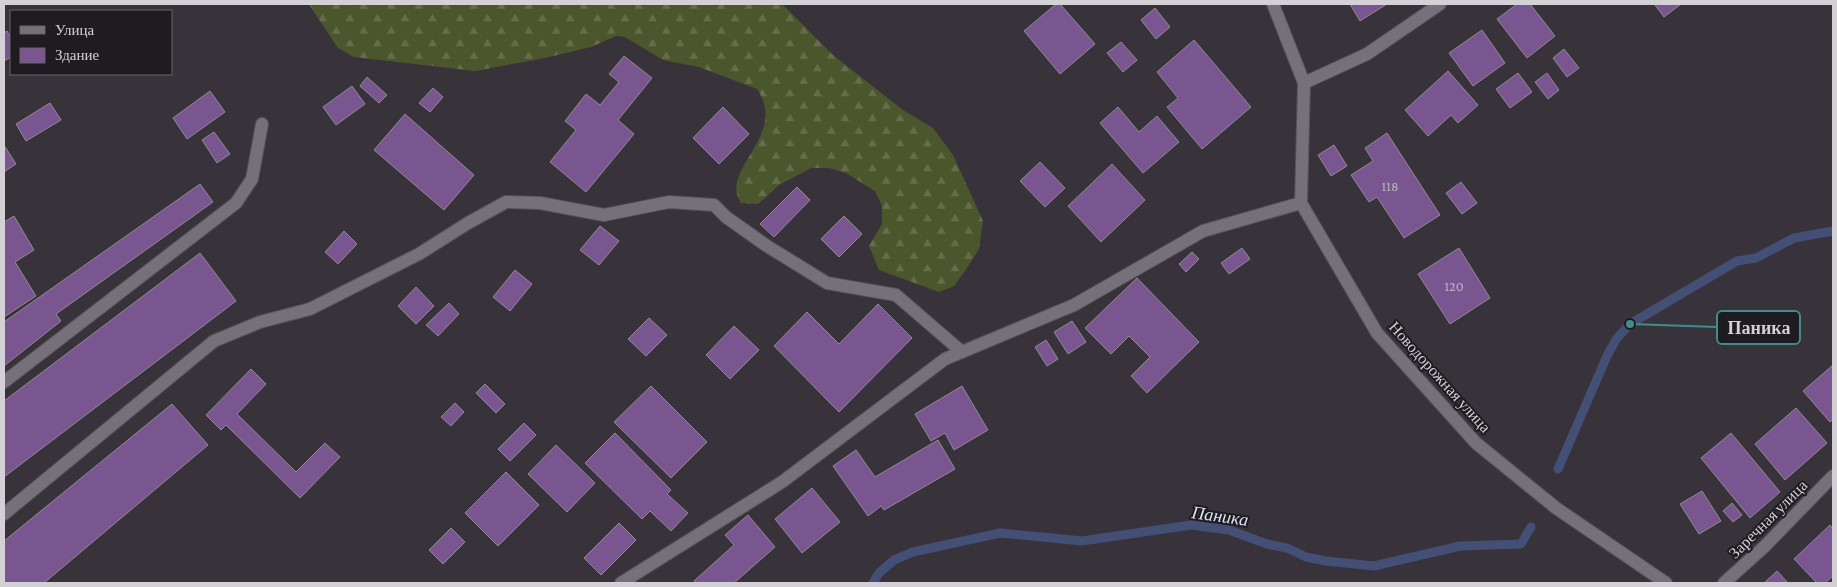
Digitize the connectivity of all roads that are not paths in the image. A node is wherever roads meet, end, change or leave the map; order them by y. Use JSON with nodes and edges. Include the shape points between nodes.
{"nodes":[{"id":1,"x":1273,"y":4,"type":"edge"},
{"id":2,"x":1440,"y":4,"type":"edge"},
{"id":3,"x":1304,"y":83,"type":"junction"},
{"id":4,"x":262,"y":124,"type":"dead end"},
{"id":5,"x":1301,"y":203,"type":"junction"},
{"id":6,"x":962,"y":352,"type":"junction"},
{"id":7,"x":4,"y":382,"type":"edge"},
{"id":8,"x":1833,"y":476,"type":"edge"},
{"id":9,"x":4,"y":514,"type":"edge"},
{"id":10,"x":621,"y":583,"type":"edge"},
{"id":11,"x":1666,"y":583,"type":"edge"},
{"id":12,"x":1724,"y":583,"type":"edge"}],
"edges":[{"from":1,"to":3,"type":"street"},
{"from":2,"to":3,"type":"street","via":[[1367,54]]},
{"from":3,"to":5,"type":"street"},
{"from":4,"to":7,"type":"street","via":[[252,179],[236,203]]},
{"from":5,"to":6,"type":"street","via":[[1203,231],[1074,305]]},
{"from":5,"to":11,"type":"street","name":"Новодорожная улица","via":[[1377,334],[1476,442],[1556,508]]},
{"from":6,"to":9,"type":"street","via":[[896,295],[827,283],[767,246],[714,205],[668,202],[604,215],[540,203],[506,202],[419,254],[310,309],[260,322],[214,341]]},
{"from":6,"to":10,"type":"street","via":[[945,359],[782,482]]},
{"from":8,"to":12,"type":"street","name":"Заречная улица"}]}
